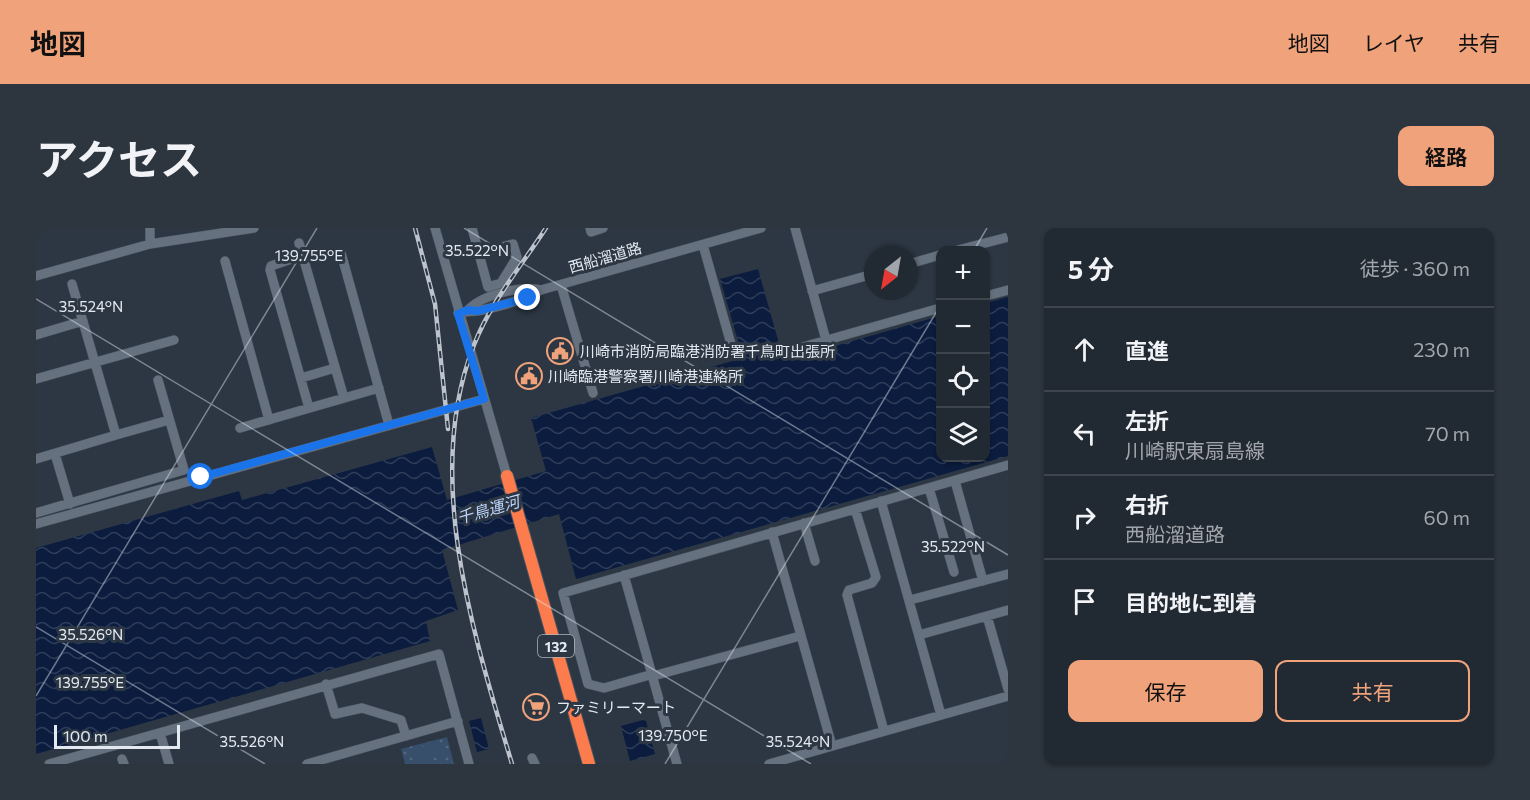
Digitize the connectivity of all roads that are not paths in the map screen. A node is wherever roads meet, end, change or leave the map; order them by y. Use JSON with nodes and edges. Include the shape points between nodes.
{"nodes":[{"id":1,"x":150,"y":228,"type":"edge"},
{"id":2,"x":254,"y":228,"type":"edge"},
{"id":3,"x":435,"y":228,"type":"edge"},
{"id":4,"x":472,"y":228,"type":"edge"},
{"id":5,"x":590,"y":228,"type":"edge"},
{"id":6,"x":603,"y":228,"type":"edge"},
{"id":7,"x":761,"y":228,"type":"edge"},
{"id":8,"x":795,"y":228,"type":"edge"},
{"id":9,"x":1008,"y":237,"type":"edge"},
{"id":10,"x":299,"y":243,"type":"dead end"},
{"id":11,"x":150,"y":244,"type":"junction"},
{"id":12,"x":702,"y":245,"type":"junction"},
{"id":13,"x":973,"y":246,"type":"edge"},
{"id":14,"x":478,"y":253,"type":"junction"},
{"id":15,"x":341,"y":254,"type":"dead end"},
{"id":16,"x":303,"y":255,"type":"junction"},
{"id":17,"x":936,"y":256,"type":"edge"},
{"id":18,"x":225,"y":261,"type":"dead end"},
{"id":19,"x":918,"y":261,"type":"edge"},
{"id":20,"x":36,"y":276,"type":"edge"},
{"id":21,"x":864,"y":277,"type":"edge"},
{"id":22,"x":72,"y":284,"type":"dead end"},
{"id":23,"x":561,"y":285,"type":"junction"},
{"id":24,"x":1008,"y":290,"type":"edge"},
{"id":25,"x":813,"y":291,"type":"junction"},
{"id":26,"x":990,"y":295,"type":"edge"},
{"id":27,"x":936,"y":309,"type":"edge"},
{"id":28,"x":458,"y":314,"type":"junction"},
{"id":29,"x":83,"y":321,"type":"junction"},
{"id":30,"x":36,"y":335,"type":"edge"},
{"id":31,"x":174,"y":340,"type":"dead end"},
{"id":32,"x":826,"y":340,"type":"junction"},
{"id":33,"x":799,"y":348,"type":"dead end"},
{"id":34,"x":733,"y":351,"type":"dead end"},
{"id":35,"x":95,"y":362,"type":"junction"},
{"id":36,"x":335,"y":368,"type":"junction"},
{"id":37,"x":301,"y":378,"type":"junction"},
{"id":38,"x":36,"y":379,"type":"edge"},
{"id":39,"x":158,"y":380,"type":"dead end"},
{"id":40,"x":379,"y":388,"type":"junction"},
{"id":41,"x":594,"y":393,"type":"dead end"},
{"id":42,"x":344,"y":398,"type":"junction"},
{"id":43,"x":484,"y":399,"type":"junction"},
{"id":44,"x":309,"y":408,"type":"junction"},
{"id":45,"x":170,"y":420,"type":"junction"},
{"id":46,"x":269,"y":420,"type":"junction"},
{"id":47,"x":389,"y":425,"type":"junction"},
{"id":48,"x":240,"y":428,"type":"dead end"},
{"id":49,"x":116,"y":435,"type":"junction"},
{"id":50,"x":55,"y":454,"type":"junction"},
{"id":51,"x":36,"y":459,"type":"edge"},
{"id":52,"x":1008,"y":465,"type":"edge"},
{"id":53,"x":507,"y":476,"type":"joint"},
{"id":54,"x":955,"y":481,"type":"junction"},
{"id":55,"x":929,"y":488,"type":"junction"},
{"id":56,"x":881,"y":501,"type":"junction"},
{"id":57,"x":70,"y":504,"type":"junction"},
{"id":58,"x":855,"y":509,"type":"junction"},
{"id":59,"x":36,"y":513,"type":"edge"},
{"id":60,"x":804,"y":523,"type":"junction"},
{"id":61,"x":36,"y":524,"type":"edge"},
{"id":62,"x":772,"y":532,"type":"junction"},
{"id":63,"x":815,"y":561,"type":"dead end"},
{"id":64,"x":954,"y":572,"type":"dead end"},
{"id":65,"x":1008,"y":574,"type":"edge"},
{"id":66,"x":624,"y":575,"type":"junction"},
{"id":67,"x":983,"y":581,"type":"junction"},
{"id":68,"x":909,"y":600,"type":"junction"},
{"id":69,"x":1008,"y":610,"type":"edge"},
{"id":70,"x":987,"y":616,"type":"junction"},
{"id":71,"x":919,"y":634,"type":"junction"},
{"id":72,"x":800,"y":636,"type":"junction"},
{"id":73,"x":653,"y":675,"type":"junction"},
{"id":74,"x":326,"y":684,"type":"junction"},
{"id":75,"x":1008,"y":689,"type":"edge"},
{"id":76,"x":1008,"y":696,"type":"edge"},
{"id":77,"x":941,"y":715,"type":"junction"},
{"id":78,"x":458,"y":721,"type":"junction"},
{"id":79,"x":884,"y":731,"type":"junction"},
{"id":80,"x":160,"y":733,"type":"junction"},
{"id":81,"x":406,"y":736,"type":"junction"},
{"id":82,"x":832,"y":747,"type":"junction"},
{"id":83,"x":348,"y":753,"type":"junction"},
{"id":84,"x":77,"y":760,"type":"edge"},
{"id":85,"x":586,"y":763,"type":"edge"},
{"id":86,"x":49,"y":764,"type":"edge"},
{"id":87,"x":169,"y":764,"type":"edge"},
{"id":88,"x":308,"y":764,"type":"edge"},
{"id":89,"x":352,"y":764,"type":"edge"},
{"id":90,"x":469,"y":764,"type":"edge"},
{"id":91,"x":677,"y":764,"type":"edge"},
{"id":92,"x":769,"y":764,"type":"edge"}],
"edges":[{"from":1,"to":11,"type":"street"},
{"from":2,"to":11,"type":"street"},
{"from":3,"to":28,"type":"street"},
{"from":4,"to":14,"type":"street"},
{"from":5,"to":6,"type":"street","via":[[591,232]]},
{"from":7,"to":12,"type":"street","name":"西船溜道路"},
{"from":8,"to":25,"type":"street"},
{"from":9,"to":13,"type":"street"},
{"from":10,"to":16,"type":"street"},
{"from":11,"to":20,"type":"street"},
{"from":12,"to":23,"type":"street","name":"西船溜道路"},
{"from":12,"to":34,"type":"street"},
{"from":14,"to":14,"type":"street","via":[[488,287],[501,283],[517,257],[513,244]]},
{"from":15,"to":40,"type":"street"},
{"from":16,"to":36,"type":"street"},
{"from":16,"to":37,"type":"street","via":[[271,266],[270,270]]},
{"from":17,"to":19,"type":"street"},
{"from":18,"to":46,"type":"street"},
{"from":21,"to":25,"type":"street"},
{"from":22,"to":29,"type":"street"},
{"from":23,"to":28,"type":"street","name":"西船溜道路","via":[[503,294],[475,303]]},
{"from":23,"to":41,"type":"street"},
{"from":24,"to":26,"type":"street"},
{"from":25,"to":32,"type":"street"},
{"from":27,"to":32,"type":"street"},
{"from":28,"to":43,"type":"street","number":"132"},
{"from":29,"to":30,"type":"street"},
{"from":29,"to":35,"type":"street"},
{"from":31,"to":35,"type":"street"},
{"from":32,"to":33,"type":"street"},
{"from":35,"to":38,"type":"street"},
{"from":35,"to":49,"type":"street"},
{"from":36,"to":37,"type":"street"},
{"from":36,"to":42,"type":"street"},
{"from":37,"to":44,"type":"street"},
{"from":39,"to":45,"type":"street"},
{"from":40,"to":42,"type":"street"},
{"from":40,"to":47,"type":"street"},
{"from":42,"to":44,"type":"street"},
{"from":43,"to":47,"type":"street"},
{"from":43,"to":53,"type":"street","number":"132"},
{"from":44,"to":46,"type":"street"},
{"from":45,"to":49,"type":"street"},
{"from":45,"to":57,"type":"street","via":[[184,470]]},
{"from":46,"to":48,"type":"street"},
{"from":47,"to":61,"type":"street"},
{"from":49,"to":50,"type":"street"},
{"from":50,"to":51,"type":"street"},
{"from":50,"to":57,"type":"street"},
{"from":52,"to":54,"type":"street"},
{"from":53,"to":85,"type":"highway","number":"132"},
{"from":54,"to":55,"type":"street"},
{"from":54,"to":67,"type":"street"},
{"from":55,"to":56,"type":"street"},
{"from":55,"to":64,"type":"street"},
{"from":56,"to":58,"type":"street"},
{"from":56,"to":68,"type":"street"},
{"from":57,"to":59,"type":"street"},
{"from":58,"to":60,"type":"street"},
{"from":58,"to":79,"type":"street","via":[[876,578],[849,590],[847,596]]},
{"from":60,"to":62,"type":"street"},
{"from":60,"to":63,"type":"street"},
{"from":62,"to":66,"type":"street"},
{"from":62,"to":72,"type":"street"},
{"from":65,"to":67,"type":"street"},
{"from":66,"to":73,"type":"street"},
{"from":66,"to":73,"type":"street","via":[[562,593],[588,684],[604,688]]},
{"from":67,"to":68,"type":"street"},
{"from":68,"to":71,"type":"street"},
{"from":69,"to":70,"type":"street"},
{"from":70,"to":71,"type":"street"},
{"from":70,"to":75,"type":"street"},
{"from":71,"to":77,"type":"street"},
{"from":72,"to":73,"type":"street"},
{"from":72,"to":82,"type":"street"},
{"from":73,"to":91,"type":"street"},
{"from":74,"to":78,"type":"street","via":[[439,654]]},
{"from":74,"to":80,"type":"street"},
{"from":74,"to":81,"type":"street","via":[[335,714],[362,708],[401,720]]},
{"from":76,"to":77,"type":"street"},
{"from":77,"to":79,"type":"street"},
{"from":78,"to":81,"type":"street"},
{"from":78,"to":90,"type":"street"},
{"from":79,"to":82,"type":"street"},
{"from":80,"to":84,"type":"street"},
{"from":80,"to":87,"type":"street"},
{"from":81,"to":83,"type":"street"},
{"from":82,"to":92,"type":"street"},
{"from":83,"to":88,"type":"street"},
{"from":83,"to":89,"type":"street"},
{"from":84,"to":86,"type":"street"}]}
